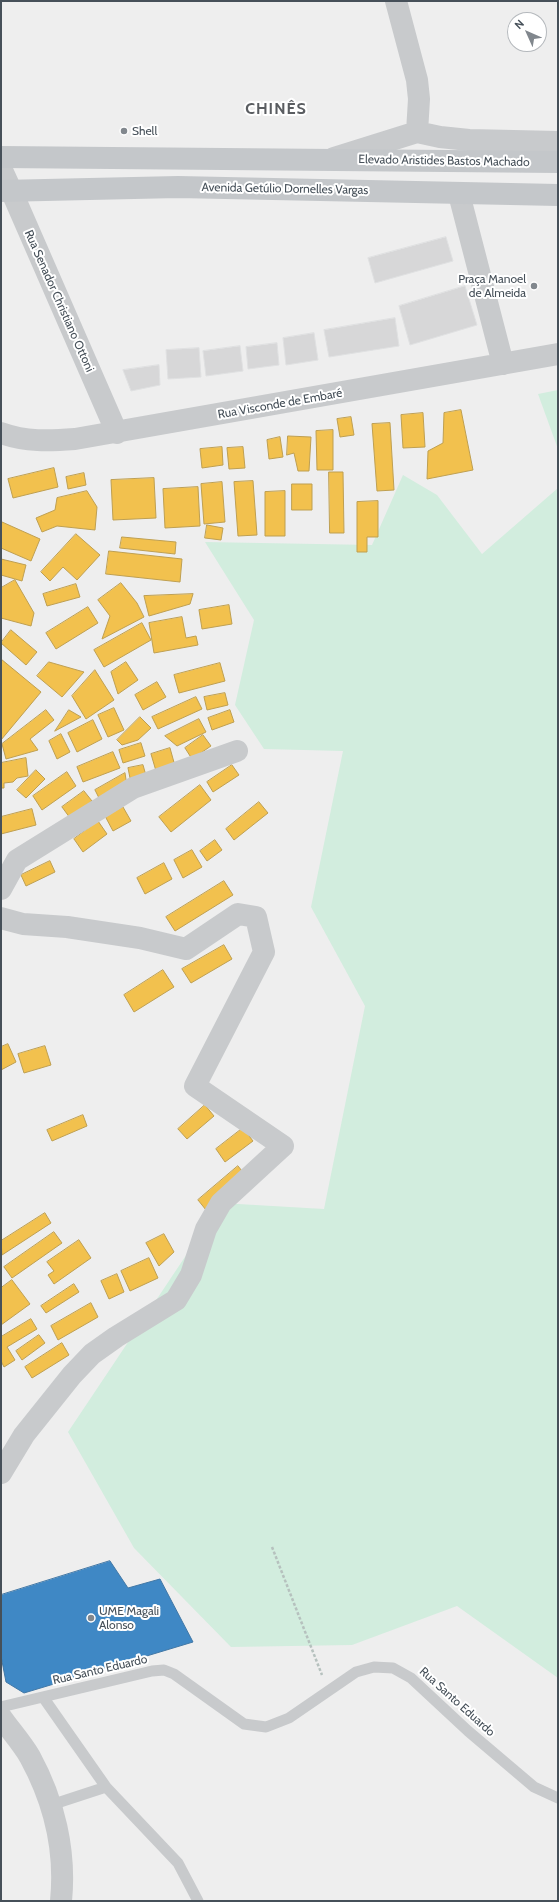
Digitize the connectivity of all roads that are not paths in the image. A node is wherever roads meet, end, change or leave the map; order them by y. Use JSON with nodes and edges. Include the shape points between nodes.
{"nodes":[{"id":1,"x":396,"y":1,"type":"edge"},
{"id":2,"x":417,"y":132,"type":"junction"},
{"id":3,"x":558,"y":142,"type":"edge"},
{"id":4,"x":1,"y":157,"type":"edge"},
{"id":5,"x":329,"y":159,"type":"junction"},
{"id":6,"x":554,"y":162,"type":"edge"},
{"id":7,"x":1,"y":168,"type":"edge"},
{"id":8,"x":6,"y":190,"type":"edge"},
{"id":9,"x":459,"y":194,"type":"junction"},
{"id":10,"x":558,"y":195,"type":"edge"},
{"id":11,"x":558,"y":354,"type":"edge"},
{"id":12,"x":503,"y":364,"type":"junction"},
{"id":13,"x":1,"y":433,"type":"edge"},
{"id":14,"x":117,"y":433,"type":"junction"},
{"id":15,"x":237,"y":751,"type":"dead end"},
{"id":16,"x":9,"y":857,"type":"edge"},
{"id":17,"x":1,"y":889,"type":"edge"},
{"id":18,"x":1,"y":918,"type":"edge"},
{"id":19,"x":1,"y":1472,"type":"edge"},
{"id":20,"x":43,"y":1697,"type":"junction"},
{"id":21,"x":1,"y":1707,"type":"edge"},
{"id":22,"x":1,"y":1717,"type":"edge"},
{"id":23,"x":106,"y":1787,"type":"junction"},
{"id":24,"x":558,"y":1798,"type":"edge"},
{"id":25,"x":51,"y":1805,"type":"junction"},
{"id":26,"x":61,"y":1901,"type":"edge"},
{"id":27,"x":198,"y":1901,"type":"edge"}],
"edges":[{"from":1,"to":2,"type":"street","via":[[417,80]]},
{"from":2,"to":3,"type":"street","via":[[469,140]]},
{"from":2,"to":5,"type":"street"},
{"from":4,"to":5,"type":"main road","name":"Elevado Aristides Bastos Machado"},
{"from":5,"to":6,"type":"main road","name":"Elevado Aristides Bastos Machado"},
{"from":7,"to":8,"type":"street","name":"Rua Senador Christiano Ottoni"},
{"from":8,"to":9,"type":"main road","name":"Avenida Getúlio Dornelles Vargas","via":[[178,187]]},
{"from":8,"to":14,"type":"street","name":"Rua Senador Christiano Ottoni"},
{"from":9,"to":10,"type":"main road","name":"Avenida Getúlio Dornelles Vargas"},
{"from":9,"to":12,"type":"street"},
{"from":11,"to":12,"type":"street","name":"Rua Visconde de Embaré"},
{"from":12,"to":14,"type":"street","name":"Rua Visconde de Embaré"},
{"from":13,"to":14,"type":"street","name":"Rua Visconde de Embaré","via":[[38,441]]},
{"from":15,"to":16,"type":"street","via":[[133,788]]},
{"from":16,"to":17,"type":"street"},
{"from":18,"to":19,"type":"street","via":[[23,924],[67,927],[140,938],[186,949],[238,914],[256,916],[264,952],[195,1086],[283,1146],[221,1203],[206,1229],[191,1275],[176,1300],[92,1354],[24,1435]]},
{"from":20,"to":21,"type":"lane","name":"Rua Santo Eduardo"},
{"from":20,"to":23,"type":"lane"},
{"from":20,"to":24,"type":"lane","name":"Rua Santo Eduardo","via":[[164,1670],[174,1674],[244,1724],[266,1727],[289,1718],[356,1672],[374,1667],[393,1668],[411,1678],[534,1787]]},
{"from":22,"to":25,"type":"street","via":[[29,1756]]},
{"from":23,"to":25,"type":"lane"},
{"from":23,"to":27,"type":"lane","via":[[178,1863]]},
{"from":25,"to":26,"type":"street","via":[[59,1834],[63,1876]]}]}
